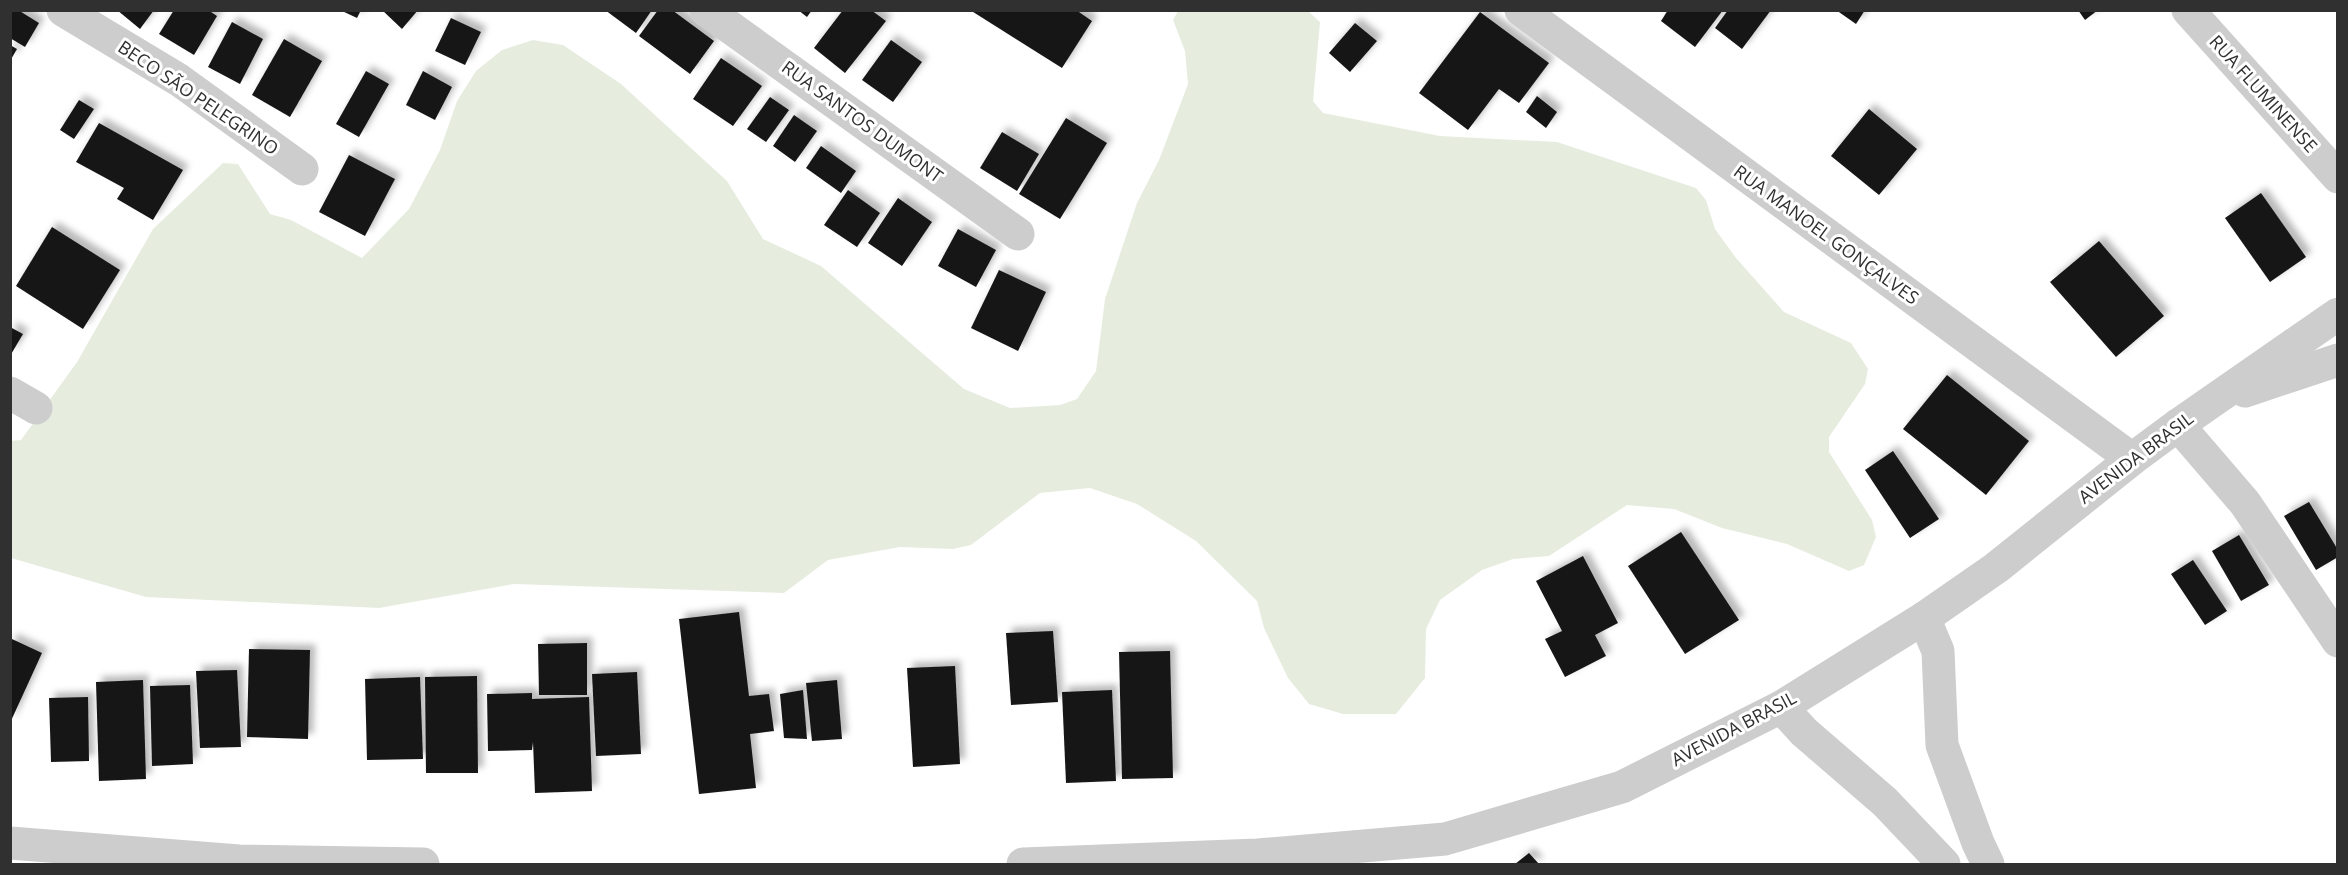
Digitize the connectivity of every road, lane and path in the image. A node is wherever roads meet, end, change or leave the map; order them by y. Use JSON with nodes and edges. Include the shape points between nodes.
{"nodes":[{"id":1,"x":63,"y":10,"type":"edge"},
{"id":2,"x":706,"y":10,"type":"edge"},
{"id":3,"x":1521,"y":10,"type":"edge"},
{"id":4,"x":2188,"y":10,"type":"edge"},
{"id":5,"x":302,"y":169,"type":"dead end"},
{"id":6,"x":2337,"y":177,"type":"edge"},
{"id":7,"x":1018,"y":234,"type":"dead end"},
{"id":8,"x":2337,"y":314,"type":"edge"},
{"id":9,"x":2337,"y":360,"type":"edge"},
{"id":10,"x":2209,"y":403,"type":"junction"},
{"id":11,"x":2178,"y":425,"type":"junction"},
{"id":12,"x":2132,"y":459,"type":"junction"},
{"id":13,"x":1924,"y":618,"type":"junction"},
{"id":14,"x":2337,"y":641,"type":"edge"},
{"id":15,"x":1781,"y":707,"type":"junction"},
{"id":16,"x":10,"y":843,"type":"edge"},
{"id":17,"x":1131,"y":863,"type":"edge"},
{"id":18,"x":423,"y":864,"type":"edge"},
{"id":19,"x":1023,"y":864,"type":"edge"},
{"id":20,"x":1944,"y":864,"type":"edge"},
{"id":21,"x":1988,"y":864,"type":"edge"}],
"edges":[{"from":1,"to":5,"type":"street","name":"BECO SÃO PELEGRINO","via":[[179,80]]},
{"from":2,"to":7,"type":"street","name":"RUA SANTOS DUMONT"},
{"from":3,"to":12,"type":"street","name":"RUA MANOEL GONÇALVES"},
{"from":4,"to":6,"type":"street","name":"RUA FLUMINENSE"},
{"from":8,"to":10,"type":"street","name":"AVENIDA BRASIL"},
{"from":9,"to":10,"type":"street"},
{"from":10,"to":11,"type":"street","name":"AVENIDA BRASIL"},
{"from":11,"to":12,"type":"street","name":"AVENIDA BRASIL"},
{"from":11,"to":14,"type":"street","via":[[2245,503]]},
{"from":12,"to":13,"type":"street","name":"AVENIDA BRASIL","via":[[1996,568]]},
{"from":13,"to":15,"type":"street","name":"AVENIDA BRASIL"},
{"from":13,"to":21,"type":"street","via":[[1938,651],[1942,745]]},
{"from":15,"to":17,"type":"street","name":"AVENIDA BRASIL","via":[[1622,787],[1445,839]]},
{"from":15,"to":20,"type":"street","via":[[1803,732],[1886,802]]},
{"from":16,"to":18,"type":"street","via":[[239,861]]},
{"from":17,"to":19,"type":"street","name":"AVENIDA BRASIL"}]}
